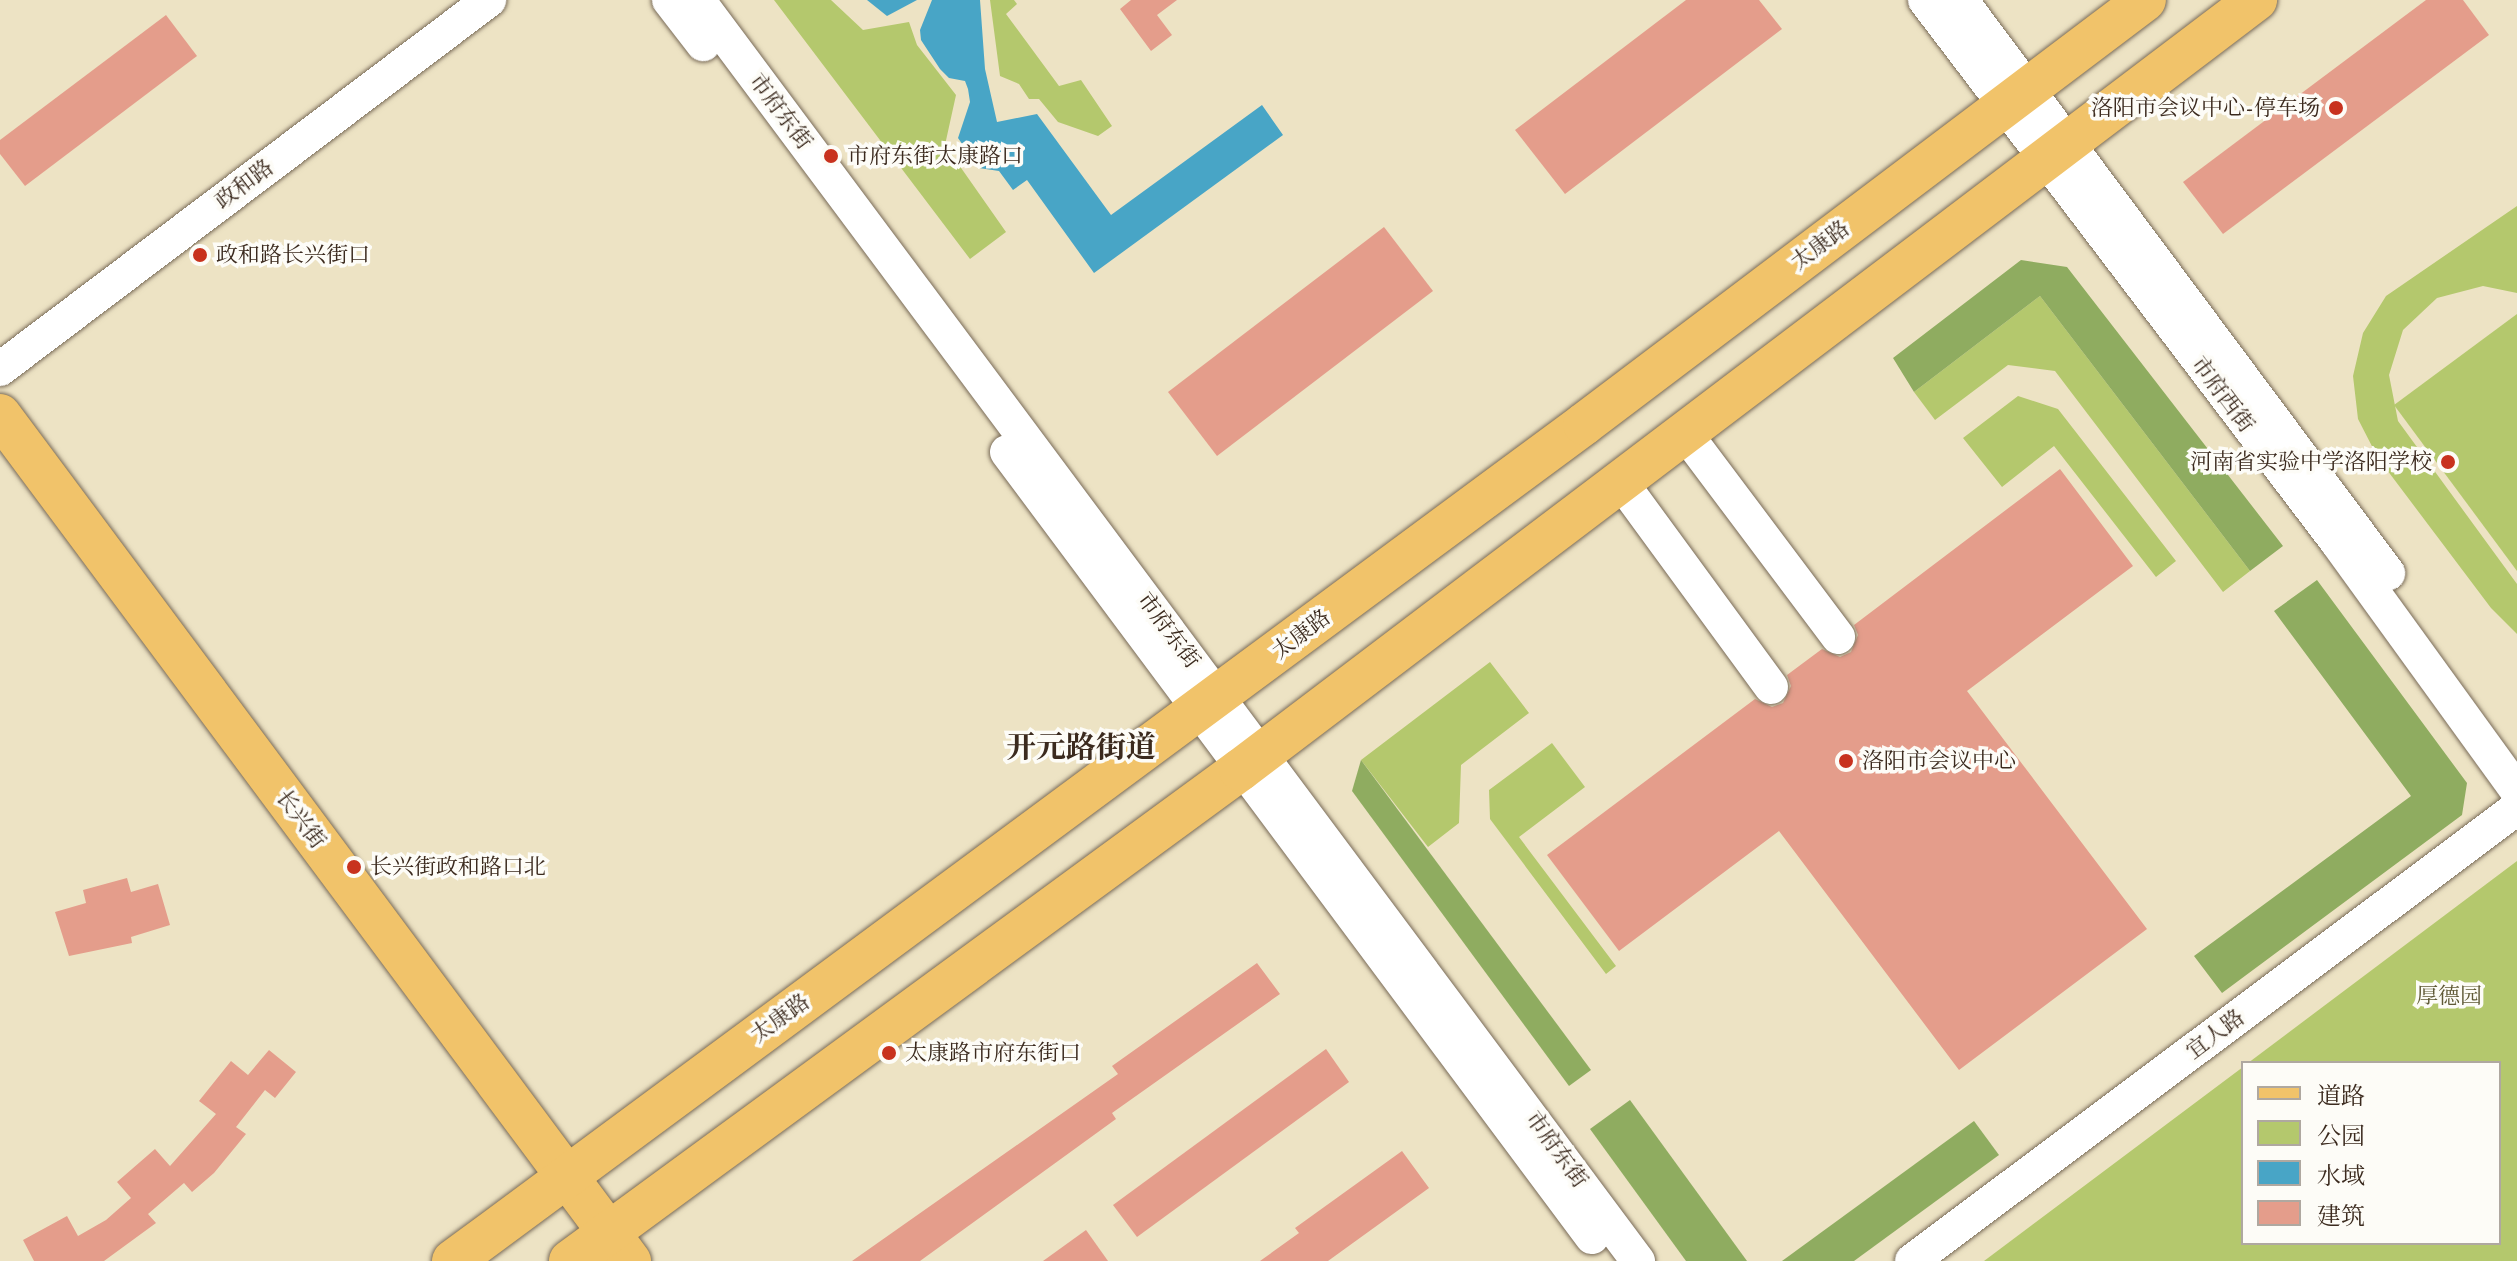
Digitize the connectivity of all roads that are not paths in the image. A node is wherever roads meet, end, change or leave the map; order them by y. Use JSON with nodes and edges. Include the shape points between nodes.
{"nodes":[{"id":1,"x":466,"y":0,"type":"edge"},
{"id":2,"x":489,"y":0,"type":"edge"},
{"id":3,"x":669,"y":0,"type":"edge"},
{"id":4,"x":698,"y":0,"type":"edge"},
{"id":5,"x":1925,"y":0,"type":"edge"},
{"id":6,"x":1961,"y":0,"type":"edge"},
{"id":7,"x":2145,"y":0,"type":"edge"},
{"id":8,"x":2256,"y":0,"type":"edge"},
{"id":9,"x":2015,"y":97,"type":"junction"},
{"id":10,"x":2057,"y":151,"type":"junction"},
{"id":11,"x":0,"y":351,"type":"edge"},
{"id":12,"x":0,"y":369,"type":"edge"},
{"id":13,"x":0,"y":415,"type":"edge"},
{"id":14,"x":1685,"y":433,"type":"junction"},
{"id":15,"x":0,"y":449,"type":"edge"},
{"id":16,"x":1621,"y":482,"type":"junction"},
{"id":17,"x":1838,"y":637,"type":"dead end"},
{"id":18,"x":1771,"y":687,"type":"dead end"},
{"id":19,"x":1208,"y":703,"type":"junction"},
{"id":20,"x":2517,"y":752,"type":"edge"},
{"id":21,"x":1251,"y":762,"type":"junction"},
{"id":22,"x":2517,"y":791,"type":"edge"},
{"id":23,"x":2517,"y":808,"type":"edge"},
{"id":24,"x":2517,"y":831,"type":"edge"},
{"id":25,"x":558,"y":1182,"type":"junction"},
{"id":26,"x":601,"y":1252,"type":"edge"},
{"id":27,"x":453,"y":1261,"type":"edge"},
{"id":28,"x":1610,"y":1261,"type":"edge"},
{"id":29,"x":1638,"y":1261,"type":"edge"},
{"id":30,"x":1912,"y":1261,"type":"edge"},
{"id":31,"x":1938,"y":1261,"type":"edge"}],
"edges":[{"from":1,"to":11,"type":"street","name":"政和路"},
{"from":2,"to":12,"type":"street","name":"政和路"},
{"from":3,"to":19,"type":"street","name":"市府东街"},
{"from":4,"to":19,"type":"street","name":"市府东街"},
{"from":5,"to":9,"type":"street","name":"市府西街"},
{"from":6,"to":9,"type":"street","name":"市府西街"},
{"from":7,"to":9,"type":"main road","name":"太康路"},
{"from":8,"to":10,"type":"main road"},
{"from":9,"to":10,"type":"street","name":"市府西街"},
{"from":9,"to":19,"type":"main road","name":"太康路"},
{"from":10,"to":14,"type":"main road"},
{"from":10,"to":20,"type":"street","name":"市府西街"},
{"from":10,"to":22,"type":"street","name":"市府西街"},
{"from":13,"to":25,"type":"main road","name":"长兴街"},
{"from":14,"to":16,"type":"main road"},
{"from":14,"to":17,"type":"street"},
{"from":15,"to":25,"type":"main road","name":"长兴街"},
{"from":16,"to":18,"type":"street"},
{"from":16,"to":21,"type":"main road"},
{"from":19,"to":21,"type":"street","name":"市府东街"},
{"from":19,"to":25,"type":"main road","name":"太康路"},
{"from":21,"to":26,"type":"main road"},
{"from":21,"to":28,"type":"street","name":"市府东街"},
{"from":21,"to":29,"type":"street","name":"市府东街"},
{"from":23,"to":30,"type":"street","name":"宜人路"},
{"from":24,"to":31,"type":"street","name":"宜人路"},
{"from":25,"to":26,"type":"main road","name":"长兴街"},
{"from":25,"to":27,"type":"main road","name":"太康路"}]}
